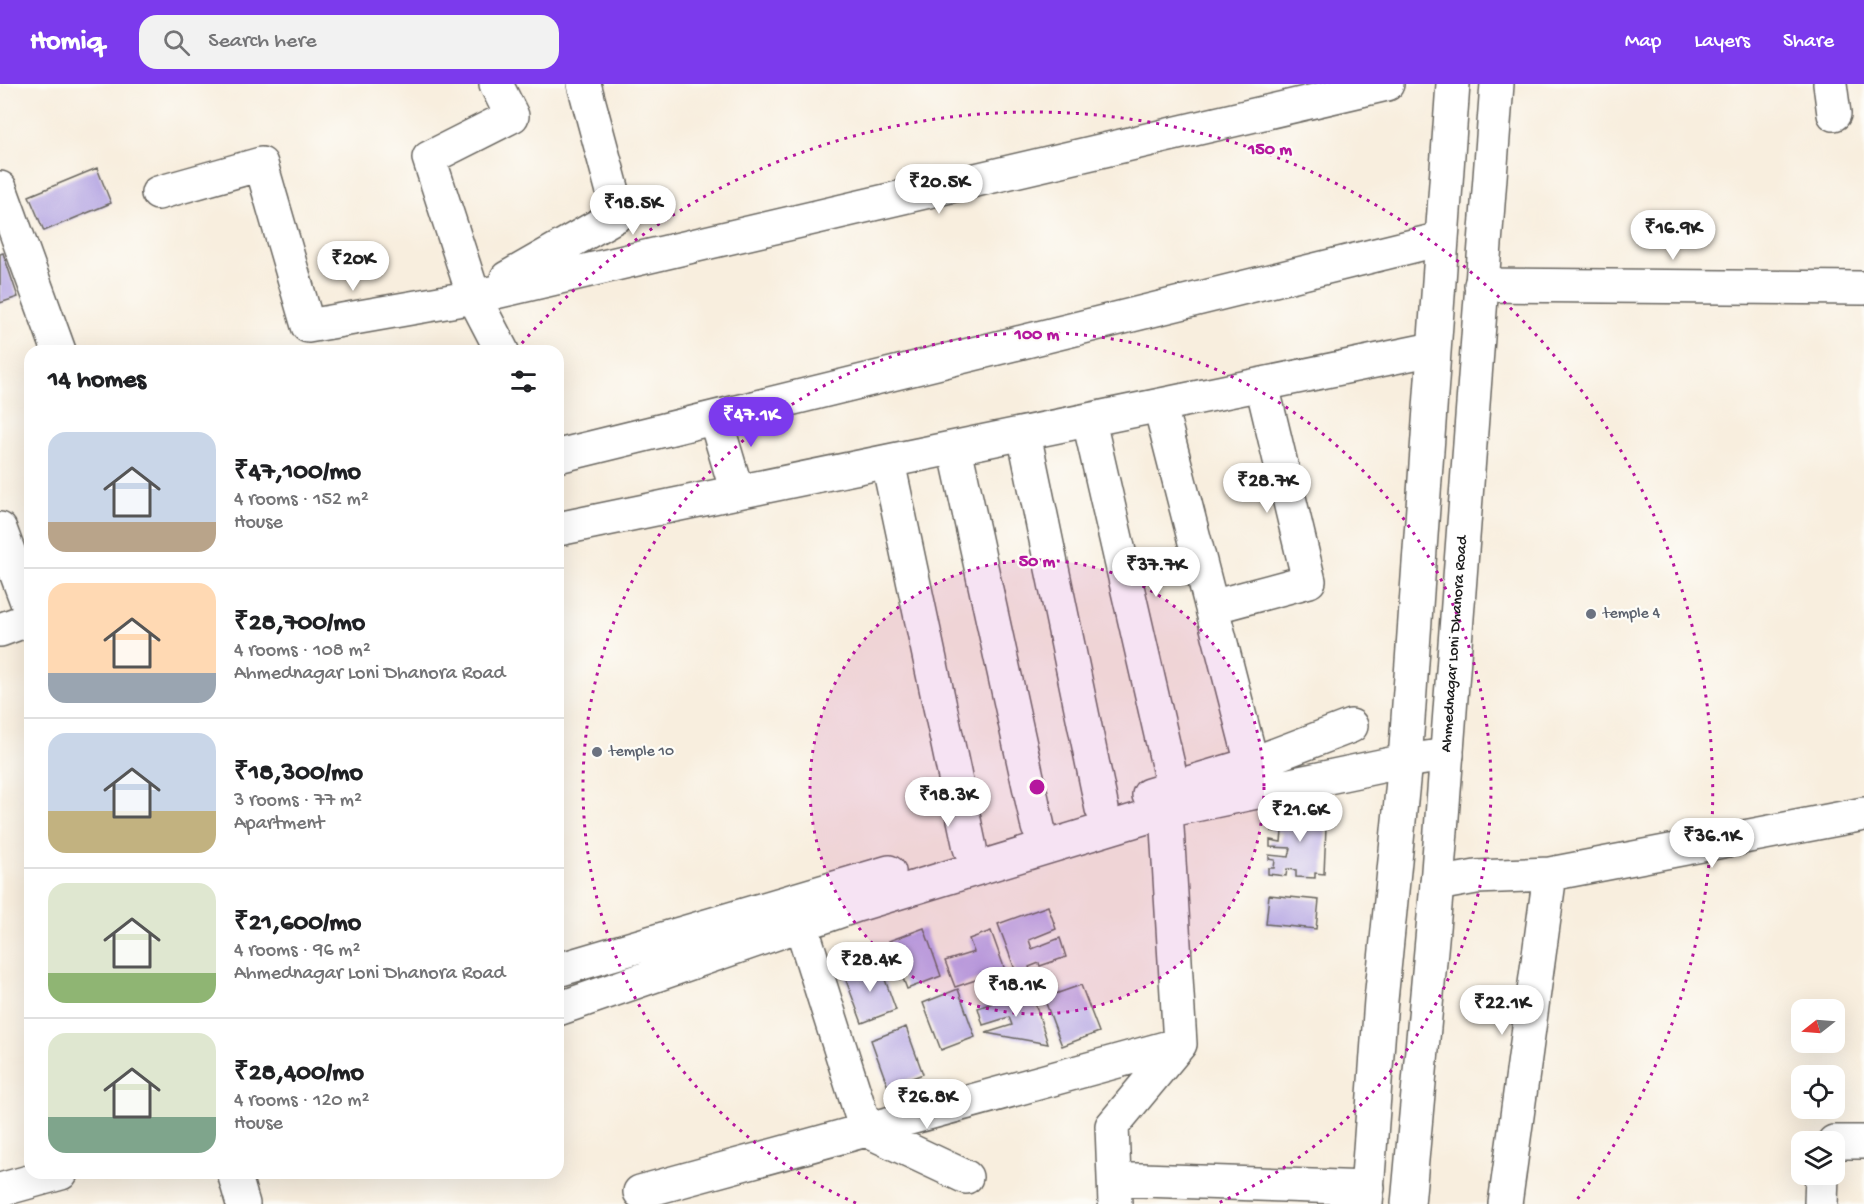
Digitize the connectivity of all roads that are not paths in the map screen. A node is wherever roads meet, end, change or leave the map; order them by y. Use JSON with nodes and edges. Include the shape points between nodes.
{"nodes":[{"id":1,"x":496,"y":84,"type":"edge"},
{"id":2,"x":584,"y":84,"type":"edge"},
{"id":3,"x":1387,"y":84,"type":"edge"},
{"id":4,"x":1453,"y":84,"type":"edge"},
{"id":5,"x":1497,"y":84,"type":"edge"},
{"id":6,"x":0,"y":188,"type":"edge"},
{"id":7,"x":158,"y":193,"type":"dead end"},
{"id":8,"x":1441,"y":239,"type":"junction"},
{"id":9,"x":1481,"y":285,"type":"junction"},
{"id":10,"x":1864,"y":288,"type":"edge"},
{"id":11,"x":474,"y":297,"type":"junction"},
{"id":12,"x":57,"y":345,"type":"edge"},
{"id":13,"x":499,"y":345,"type":"edge"},
{"id":14,"x":1433,"y":349,"type":"junction"},
{"id":15,"x":1262,"y":385,"type":"junction"},
{"id":16,"x":1160,"y":406,"type":"junction"},
{"id":17,"x":715,"y":418,"type":"junction"},
{"id":18,"x":1089,"y":421,"type":"junction"},
{"id":19,"x":1024,"y":434,"type":"junction"},
{"id":20,"x":955,"y":448,"type":"junction"},
{"id":21,"x":564,"y":455,"type":"edge"},
{"id":22,"x":888,"y":462,"type":"junction"},
{"id":23,"x":738,"y":492,"type":"junction"},
{"id":24,"x":564,"y":528,"type":"edge"},
{"id":25,"x":0,"y":529,"type":"edge"},
{"id":26,"x":24,"y":594,"type":"edge"},
{"id":27,"x":1212,"y":607,"type":"junction"},
{"id":28,"x":24,"y":621,"type":"edge"},
{"id":29,"x":0,"y":630,"type":"edge"},
{"id":30,"x":1352,"y":726,"type":"dead end"},
{"id":31,"x":1447,"y":755,"type":"junction"},
{"id":32,"x":1405,"y":761,"type":"junction"},
{"id":33,"x":1252,"y":764,"type":"junction"},
{"id":34,"x":1169,"y":799,"type":"junction"},
{"id":35,"x":1102,"y":808,"type":"junction"},
{"id":36,"x":1864,"y":814,"type":"edge"},
{"id":37,"x":1038,"y":828,"type":"junction"},
{"id":38,"x":970,"y":848,"type":"junction"},
{"id":39,"x":1550,"y":874,"type":"junction"},
{"id":40,"x":1437,"y":884,"type":"junction"},
{"id":41,"x":801,"y":925,"type":"junction"},
{"id":42,"x":564,"y":968,"type":"edge"},
{"id":43,"x":564,"y":1007,"type":"edge"},
{"id":44,"x":1180,"y":1044,"type":"junction"},
{"id":45,"x":866,"y":1130,"type":"junction"},
{"id":46,"x":1845,"y":1142,"type":"edge"},
{"id":47,"x":1864,"y":1142,"type":"edge"},
{"id":48,"x":966,"y":1177,"type":"dead end"},
{"id":49,"x":40,"y":1179,"type":"edge"},
{"id":50,"x":236,"y":1179,"type":"edge"},
{"id":51,"x":1822,"y":1185,"type":"edge"},
{"id":52,"x":0,"y":1190,"type":"edge"},
{"id":53,"x":1115,"y":1191,"type":"edge"},
{"id":54,"x":640,"y":1192,"type":"dead end"},
{"id":55,"x":1367,"y":1196,"type":"edge"},
{"id":56,"x":243,"y":1204,"type":"edge"},
{"id":57,"x":1408,"y":1204,"type":"edge"},
{"id":58,"x":1505,"y":1204,"type":"edge"},
{"id":59,"x":1821,"y":1204,"type":"edge"}],
"edges":[{"from":1,"to":11,"type":"street","via":[[512,116],[429,158]]},
{"from":2,"to":11,"type":"street","via":[[620,214]]},
{"from":3,"to":11,"type":"street"},
{"from":4,"to":8,"type":"street"},
{"from":5,"to":9,"type":"street","name":"Ahmednagar Loni Dhanora Road"},
{"from":6,"to":12,"type":"street"},
{"from":7,"to":11,"type":"street","via":[[261,164],[308,326]]},
{"from":8,"to":14,"type":"street"},
{"from":8,"to":17,"type":"street"},
{"from":9,"to":10,"type":"street"},
{"from":9,"to":31,"type":"street","name":"Ahmednagar Loni Dhanora Road"},
{"from":11,"to":13,"type":"street"},
{"from":14,"to":15,"type":"street"},
{"from":14,"to":32,"type":"street"},
{"from":15,"to":16,"type":"street"},
{"from":15,"to":27,"type":"street","via":[[1309,581]]},
{"from":16,"to":18,"type":"street"},
{"from":16,"to":27,"type":"street"},
{"from":17,"to":21,"type":"street"},
{"from":17,"to":23,"type":"street"},
{"from":18,"to":19,"type":"street"},
{"from":18,"to":34,"type":"street"},
{"from":19,"to":20,"type":"street"},
{"from":19,"to":35,"type":"street"},
{"from":20,"to":22,"type":"street"},
{"from":20,"to":37,"type":"street"},
{"from":22,"to":23,"type":"street"},
{"from":22,"to":38,"type":"street"},
{"from":23,"to":24,"type":"street"},
{"from":25,"to":26,"type":"street"},
{"from":27,"to":33,"type":"street"},
{"from":28,"to":29,"type":"street"},
{"from":30,"to":33,"type":"street"},
{"from":31,"to":32,"type":"street"},
{"from":31,"to":40,"type":"street","name":"Ahmednagar Loni Dhanora Road"},
{"from":32,"to":34,"type":"street"},
{"from":32,"to":55,"type":"street","via":[[1381,1000]]},
{"from":33,"to":34,"type":"street"},
{"from":34,"to":35,"type":"street"},
{"from":34,"to":41,"type":"street"},
{"from":34,"to":44,"type":"street"},
{"from":35,"to":37,"type":"street"},
{"from":36,"to":39,"type":"street"},
{"from":37,"to":38,"type":"street"},
{"from":38,"to":42,"type":"street"},
{"from":39,"to":40,"type":"street","via":[[1476,877]]},
{"from":39,"to":58,"type":"street"},
{"from":40,"to":57,"type":"street","name":"Ahmednagar Loni Dhanora Road"},
{"from":41,"to":43,"type":"street"},
{"from":41,"to":45,"type":"street"},
{"from":44,"to":45,"type":"street"},
{"from":44,"to":53,"type":"street","via":[[1112,1126]]},
{"from":45,"to":48,"type":"street"},
{"from":45,"to":54,"type":"street"},
{"from":46,"to":47,"type":"street"},
{"from":49,"to":52,"type":"street"},
{"from":50,"to":56,"type":"street"},
{"from":51,"to":59,"type":"street"},
{"from":53,"to":55,"type":"street"}]}
